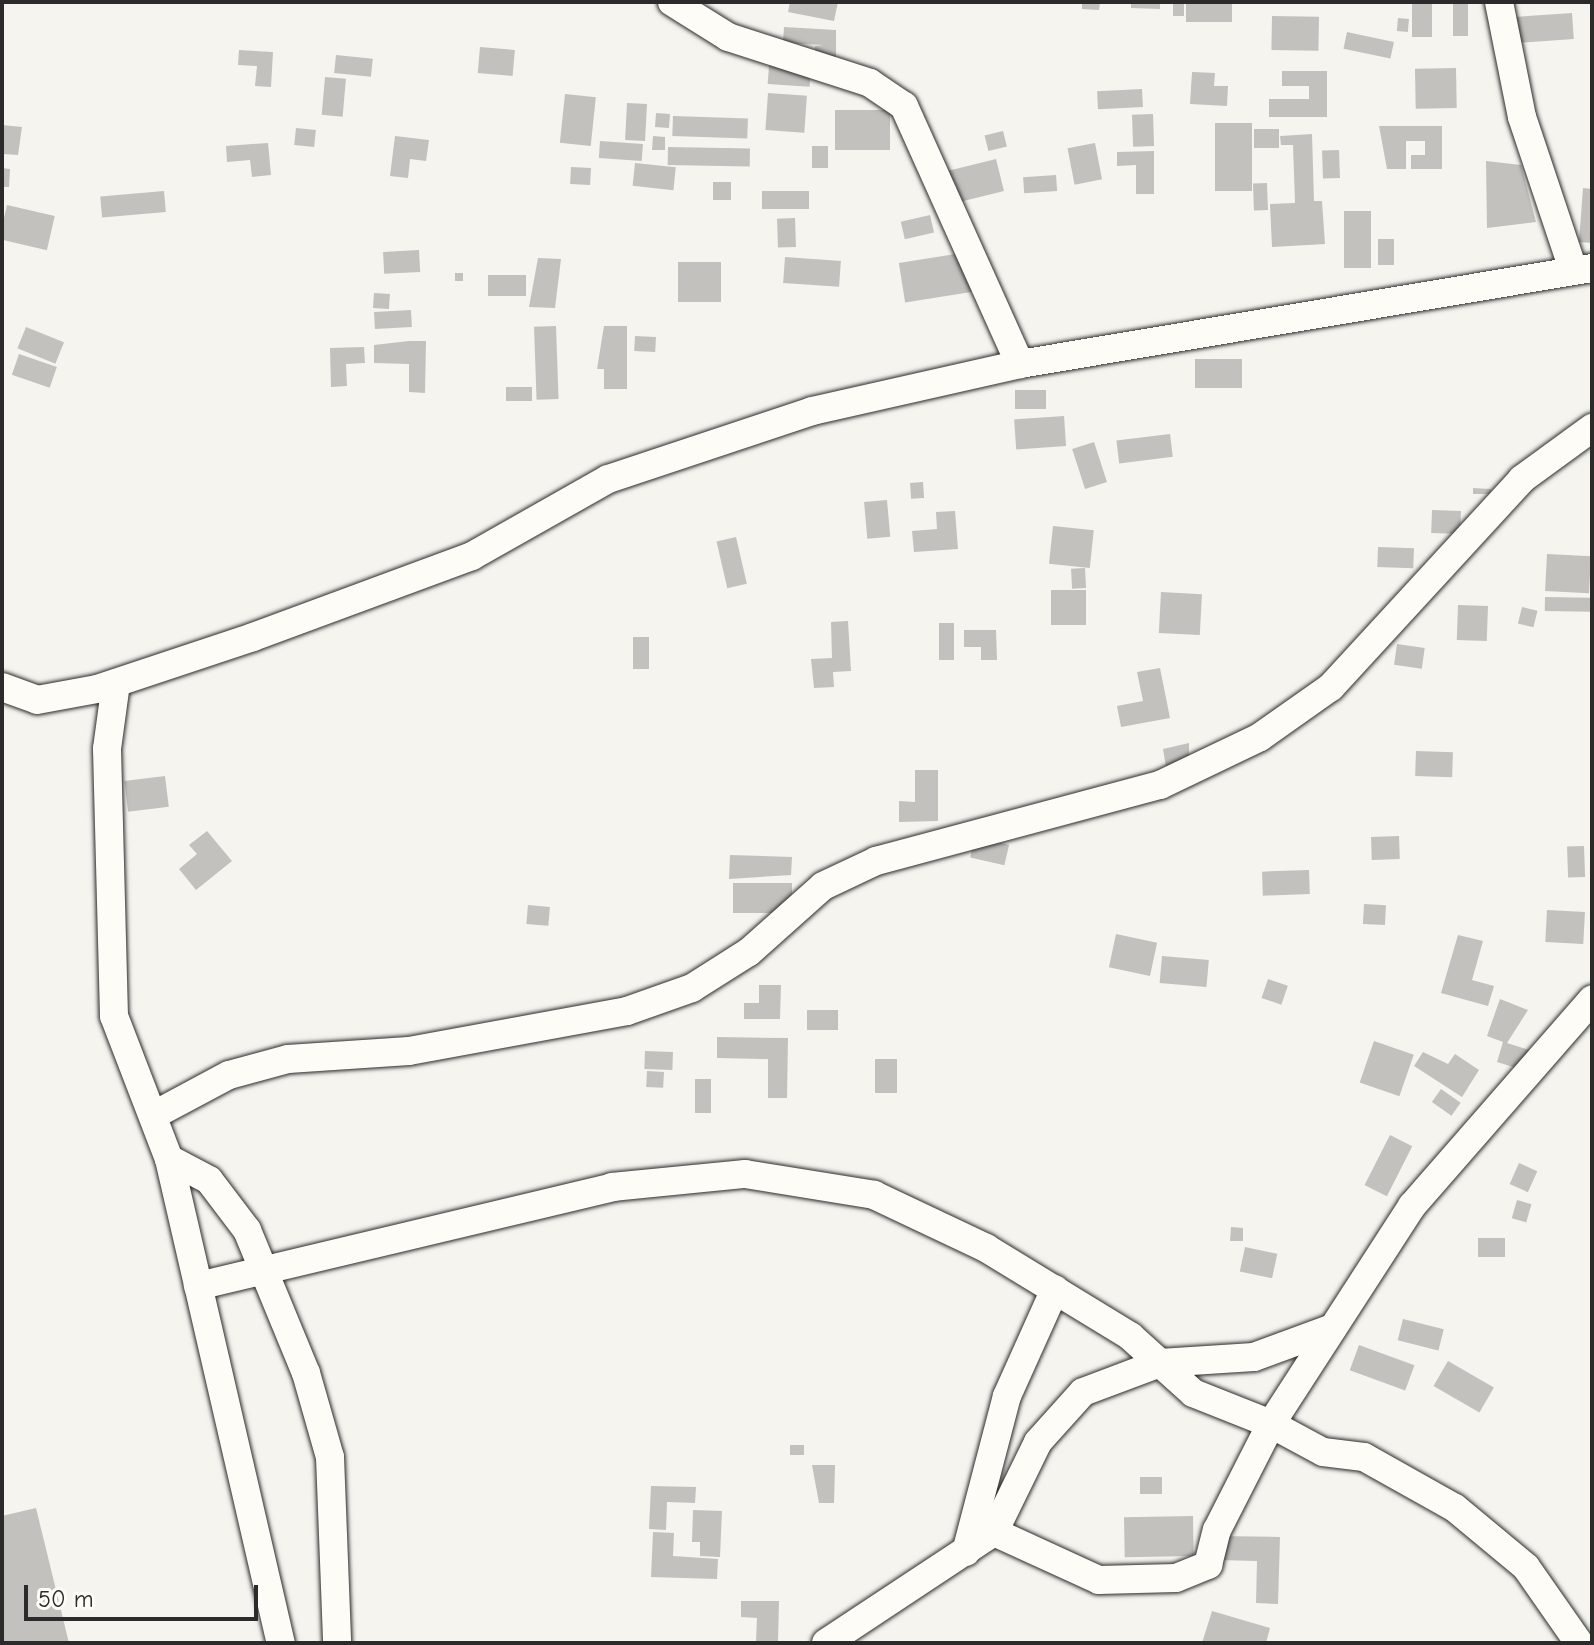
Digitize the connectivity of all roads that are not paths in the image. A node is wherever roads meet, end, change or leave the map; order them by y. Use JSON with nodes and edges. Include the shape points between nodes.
{"nodes":[{"id":1,"x":1499,"y":2,"type":"edge"},
{"id":2,"x":684,"y":5,"type":"edge"},
{"id":3,"x":1583,"y":269,"type":"edge"},
{"id":4,"x":1020,"y":364,"type":"junction"},
{"id":5,"x":1592,"y":428,"type":"edge"},
{"id":6,"x":116,"y":683,"type":"junction"},
{"id":7,"x":2,"y":687,"type":"edge"},
{"id":8,"x":1592,"y":1000,"type":"edge"},
{"id":9,"x":154,"y":1115,"type":"junction"},
{"id":10,"x":169,"y":1159,"type":"junction"},
{"id":11,"x":262,"y":1268,"type":"junction"},
{"id":12,"x":198,"y":1286,"type":"junction"},
{"id":13,"x":1055,"y":1289,"type":"junction"},
{"id":14,"x":1333,"y":1328,"type":"junction"},
{"id":15,"x":1160,"y":1363,"type":"junction"},
{"id":16,"x":1271,"y":1424,"type":"junction"},
{"id":17,"x":994,"y":1532,"type":"junction"},
{"id":18,"x":966,"y":1552,"type":"junction"},
{"id":19,"x":281,"y":1643,"type":"edge"},
{"id":20,"x":337,"y":1643,"type":"edge"},
{"id":21,"x":826,"y":1643,"type":"edge"},
{"id":22,"x":1579,"y":1643,"type":"edge"}],
"edges":[{"from":1,"to":3,"type":"street","via":[[1522,117]]},
{"from":2,"to":4,"type":"street","via":[[728,37],[870,83],[904,106]]},
{"from":3,"to":4,"type":"street"},
{"from":4,"to":6,"type":"street","via":[[698,443],[608,479],[472,556]]},
{"from":5,"to":9,"type":"street","via":[[1522,479],[1331,687],[1217,758],[1160,785],[876,861],[823,886],[749,952],[692,988],[627,1011],[409,1051],[288,1059],[229,1075]]},
{"from":6,"to":7,"type":"street","via":[[37,700]]},
{"from":6,"to":9,"type":"street","via":[[107,749],[114,1016]]},
{"from":8,"to":14,"type":"street","via":[[1412,1206]]},
{"from":9,"to":10,"type":"street"},
{"from":10,"to":11,"type":"street","via":[[209,1180],[247,1230]]},
{"from":10,"to":12,"type":"street"},
{"from":11,"to":12,"type":"street"},
{"from":11,"to":13,"type":"street","via":[[612,1187],[745,1174],[874,1195]]},
{"from":11,"to":20,"type":"street","via":[[306,1373],[330,1457]]},
{"from":12,"to":19,"type":"street"},
{"from":13,"to":15,"type":"street"},
{"from":13,"to":18,"type":"street","via":[[1007,1396]]},
{"from":14,"to":15,"type":"street","via":[[1254,1357]]},
{"from":14,"to":16,"type":"street"},
{"from":15,"to":16,"type":"street","via":[[1193,1393]]},
{"from":15,"to":17,"type":"street","via":[[1083,1392],[1038,1442]]},
{"from":16,"to":17,"type":"street","via":[[1217,1530],[1208,1565],[1176,1578],[1099,1580]]},
{"from":16,"to":22,"type":"street","via":[[1323,1452],[1364,1457],[1455,1508],[1526,1567]]},
{"from":17,"to":18,"type":"street"},
{"from":18,"to":21,"type":"street"}]}
